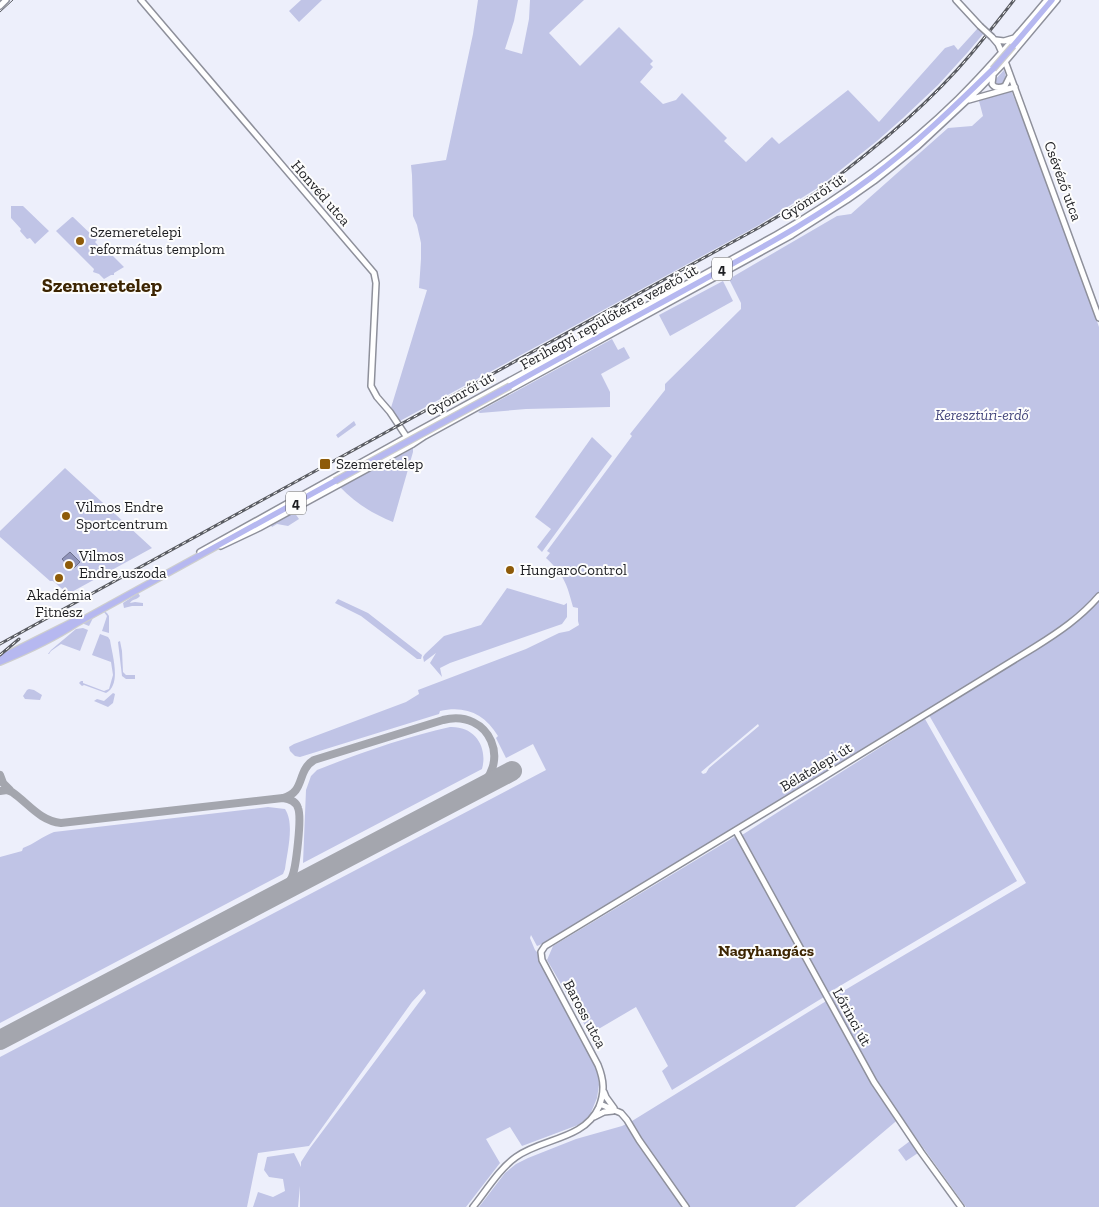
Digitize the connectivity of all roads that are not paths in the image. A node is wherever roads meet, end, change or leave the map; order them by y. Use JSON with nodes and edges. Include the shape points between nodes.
{"nodes":[{"id":1,"x":6,"y":0,"type":"edge"},
{"id":2,"x":141,"y":0,"type":"edge"},
{"id":3,"x":956,"y":0,"type":"edge"},
{"id":4,"x":1047,"y":0,"type":"edge"},
{"id":5,"x":1052,"y":0,"type":"edge"},
{"id":6,"x":1057,"y":0,"type":"edge"},
{"id":7,"x":0,"y":6,"type":"edge"},
{"id":8,"x":993,"y":38,"type":"junction"},
{"id":9,"x":1014,"y":43,"type":"junction"},
{"id":10,"x":1002,"y":52,"type":"junction"},
{"id":11,"x":1006,"y":62,"type":"junction"},
{"id":12,"x":994,"y":69,"type":"junction"},
{"id":13,"x":1010,"y":75,"type":"junction"},
{"id":14,"x":1015,"y":87,"type":"junction"},
{"id":15,"x":967,"y":100,"type":"junction"},
{"id":16,"x":1099,"y":318,"type":"edge"},
{"id":17,"x":406,"y":435,"type":"junction"},
{"id":18,"x":415,"y":443,"type":"junction"},
{"id":19,"x":201,"y":553,"type":"junction"},
{"id":20,"x":1099,"y":596,"type":"edge"},
{"id":21,"x":0,"y":658,"type":"edge"},
{"id":22,"x":0,"y":662,"type":"edge"},
{"id":23,"x":736,"y":831,"type":"junction"},
{"id":24,"x":542,"y":952,"type":"joint"},
{"id":25,"x":603,"y":1089,"type":"junction"},
{"id":26,"x":600,"y":1104,"type":"junction"},
{"id":27,"x":616,"y":1110,"type":"junction"},
{"id":28,"x":594,"y":1117,"type":"junction"},
{"id":29,"x":473,"y":1207,"type":"edge"},
{"id":30,"x":686,"y":1207,"type":"edge"},
{"id":31,"x":961,"y":1207,"type":"edge"}],
"edges":[{"from":1,"to":7,"type":"street"},
{"from":2,"to":17,"type":"street","name":"Honvéd utca","via":[[374,273],[371,386]]},
{"from":3,"to":8,"type":"street","name":"Csévéző utca","bridge":true},
{"from":4,"to":9,"type":"street","name":"Gyömrői út"},
{"from":5,"to":9,"type":"main road","name":"Ferihegyi repülőtérre vezető út","number":"4"},
{"from":6,"to":9,"type":"street","name":"Gyömrői út"},
{"from":8,"to":9,"type":"street"},
{"from":8,"to":10,"type":"street","name":"Csévéző utca"},
{"from":9,"to":10,"type":"street","name":"Gyömrői út"},
{"from":9,"to":11,"type":"street","name":"Gyömrői út"},
{"from":9,"to":12,"type":"main road","name":"Ferihegyi repülőtérre vezető út","number":"4","bridge":true},
{"from":10,"to":11,"type":"street","name":"Csévéző utca"},
{"from":10,"to":12,"type":"street","name":"Gyömrői út"},
{"from":11,"to":12,"type":"street","name":"Gyömrői út"},
{"from":11,"to":13,"type":"street","name":"Csévéző utca"},
{"from":12,"to":13,"type":"street","via":[[992,84],[996,88],[1005,86]]},
{"from":12,"to":15,"type":"street","name":"Gyömrői út"},
{"from":12,"to":17,"type":"street","name":"Gyömrői út","via":[[868,176],[831,201],[776,235]]},
{"from":12,"to":19,"type":"main road","name":"Ferihegyi repülőtérre vezető út","number":"4","bridge":true,"via":[[923,136],[830,207],[510,386]]},
{"from":13,"to":14,"type":"street","name":"Csévéző utca"},
{"from":14,"to":15,"type":"street","name":"Gyömrői út"},
{"from":14,"to":16,"type":"street","name":"Csévéző utca"},
{"from":15,"to":18,"type":"street","name":"Gyömrői út","via":[[897,163],[806,226]]},
{"from":17,"to":18,"type":"street","name":"Honvéd utca"},
{"from":17,"to":19,"type":"street"},
{"from":18,"to":19,"type":"street","name":"Gyömrői út","via":[[259,528]]},
{"from":19,"to":21,"type":"main road","name":"Ferihegyi repülőtérre vezető út","number":"4"},
{"from":19,"to":22,"type":"main road","name":"Ferihegyi repülőtérre vezető út","number":"4","via":[[42,644]]},
{"from":20,"to":23,"type":"street","name":"Bélatelepi út","via":[[1068,625],[1042,642]]},
{"from":23,"to":24,"type":"street","name":"Bélatelepi út","via":[[545,946]]},
{"from":23,"to":31,"type":"street","name":"Lőrinci út","via":[[874,1082]]},
{"from":24,"to":25,"type":"street","name":"Baross utca","via":[[542,960],[598,1066]]},
{"from":25,"to":26,"type":"street","name":"Baross utca"},
{"from":25,"to":27,"type":"street","name":"Baross utca"},
{"from":26,"to":27,"type":"street","name":"Baross utca"},
{"from":26,"to":28,"type":"street"},
{"from":27,"to":28,"type":"street"},
{"from":27,"to":30,"type":"street","name":"Baross utca","via":[[627,1120]]},
{"from":28,"to":29,"type":"street","via":[[576,1131],[535,1146],[513,1159]]}]}
